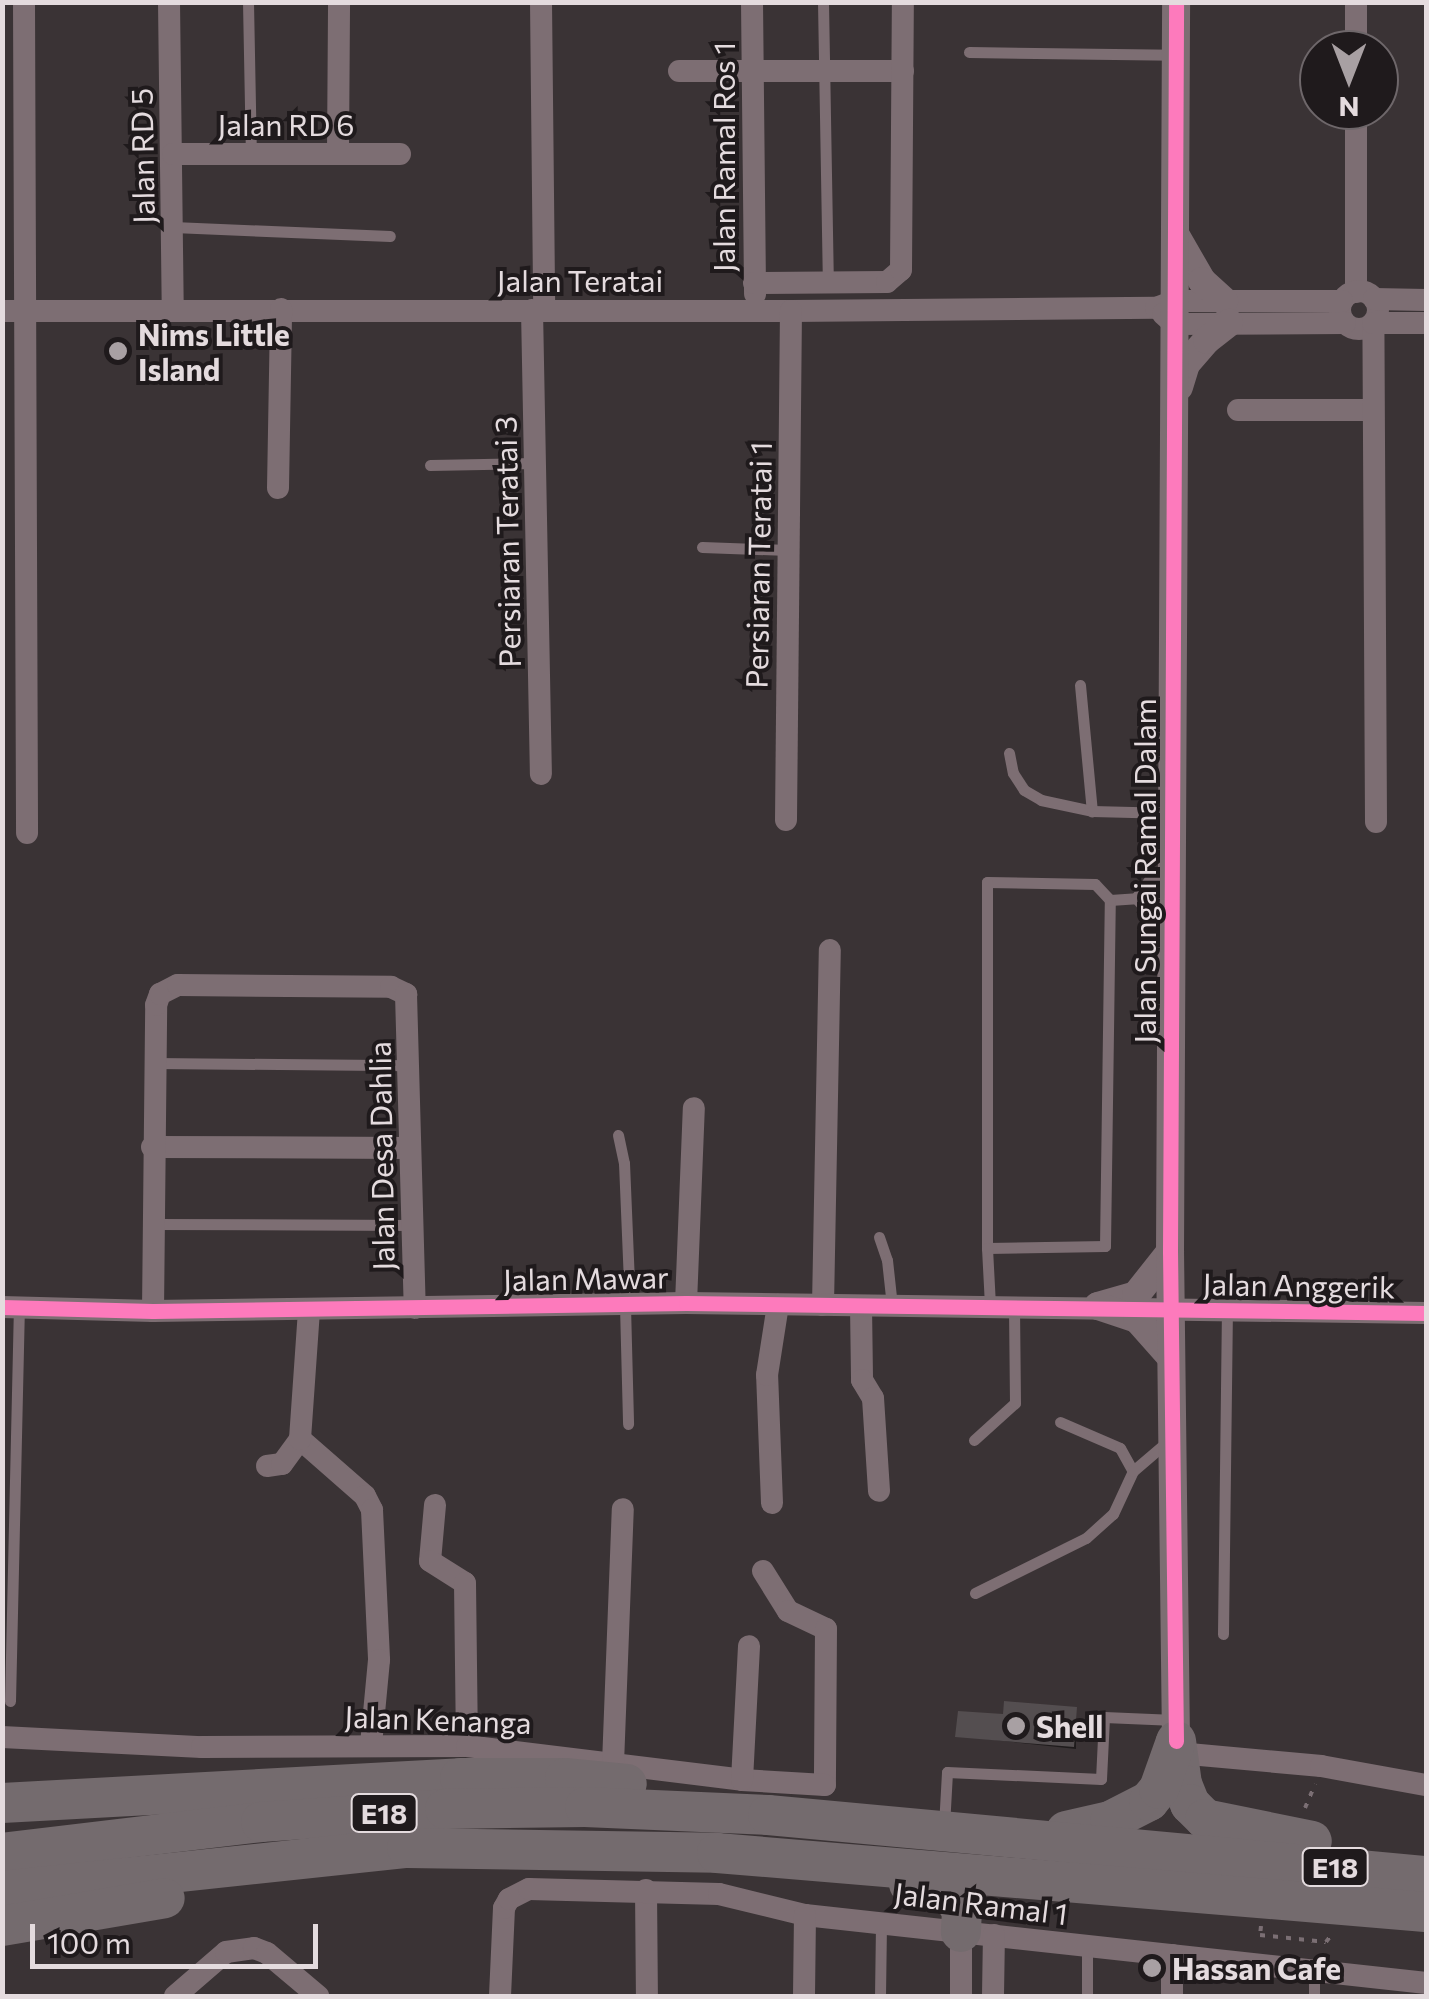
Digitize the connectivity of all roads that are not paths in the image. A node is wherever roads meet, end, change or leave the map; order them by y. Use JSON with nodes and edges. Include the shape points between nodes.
{"nodes":[{"id":1,"x":24,"y":2,"type":"edge"},
{"id":2,"x":169,"y":2,"type":"edge"},
{"id":3,"x":248,"y":2,"type":"edge"},
{"id":4,"x":339,"y":2,"type":"edge"},
{"id":5,"x":541,"y":2,"type":"edge"},
{"id":6,"x":752,"y":2,"type":"edge"},
{"id":7,"x":823,"y":2,"type":"edge"},
{"id":8,"x":903,"y":2,"type":"edge"},
{"id":9,"x":1176,"y":2,"type":"edge"},
{"id":10,"x":1356,"y":2,"type":"edge"},
{"id":11,"x":1356,"y":30,"type":"edge"},
{"id":12,"x":969,"y":52,"type":"dead end"},
{"id":13,"x":1177,"y":56,"type":"junction"},
{"id":14,"x":679,"y":71,"type":"dead end"},
{"id":15,"x":753,"y":71,"type":"junction"},
{"id":16,"x":823,"y":71,"type":"junction"},
{"id":17,"x":903,"y":71,"type":"junction"},
{"id":18,"x":1356,"y":130,"type":"edge"},
{"id":19,"x":338,"y":153,"type":"junction"},
{"id":20,"x":173,"y":154,"type":"junction"},
{"id":21,"x":250,"y":154,"type":"junction"},
{"id":22,"x":400,"y":154,"type":"dead end"},
{"id":23,"x":173,"y":227,"type":"junction"},
{"id":24,"x":1175,"y":232,"type":"junction"},
{"id":25,"x":390,"y":236,"type":"dead end"},
{"id":26,"x":754,"y":283,"type":"junction"},
{"id":27,"x":828,"y":283,"type":"junction"},
{"id":28,"x":1426,"y":300,"type":"edge"},
{"id":29,"x":1358,"y":307,"type":"junction"},
{"id":30,"x":173,"y":308,"type":"junction"},
{"id":31,"x":281,"y":309,"type":"junction"},
{"id":32,"x":27,"y":310,"type":"junction"},
{"id":33,"x":538,"y":310,"type":"junction"},
{"id":34,"x":2,"y":311,"type":"edge"},
{"id":35,"x":756,"y":311,"type":"junction"},
{"id":36,"x":790,"y":311,"type":"junction"},
{"id":37,"x":1168,"y":311,"type":"junction"},
{"id":38,"x":1227,"y":312,"type":"junction"},
{"id":39,"x":1426,"y":324,"type":"edge"},
{"id":40,"x":1174,"y":403,"type":"junction"},
{"id":41,"x":1238,"y":410,"type":"dead end"},
{"id":42,"x":1374,"y":410,"type":"junction"},
{"id":43,"x":536,"y":463,"type":"junction"},
{"id":44,"x":430,"y":465,"type":"dead end"},
{"id":45,"x":278,"y":488,"type":"dead end"},
{"id":46,"x":702,"y":547,"type":"dead end"},
{"id":47,"x":788,"y":550,"type":"junction"},
{"id":48,"x":1080,"y":685,"type":"dead end"},
{"id":49,"x":1010,"y":753,"type":"dead end"},
{"id":50,"x":541,"y":774,"type":"dead end"},
{"id":51,"x":1092,"y":811,"type":"junction"},
{"id":52,"x":1172,"y":813,"type":"junction"},
{"id":53,"x":786,"y":820,"type":"dead end"},
{"id":54,"x":1376,"y":822,"type":"dead end"},
{"id":55,"x":27,"y":833,"type":"dead end"},
{"id":56,"x":1172,"y":864,"type":"junction"},
{"id":57,"x":1136,"y":898,"type":"junction"},
{"id":58,"x":1110,"y":900,"type":"junction"},
{"id":59,"x":1172,"y":941,"type":"junction"},
{"id":60,"x":830,"y":950,"type":"dead end"},
{"id":61,"x":154,"y":1063,"type":"junction"},
{"id":62,"x":408,"y":1064,"type":"junction"},
{"id":63,"x":694,"y":1108,"type":"dead end"},
{"id":64,"x":618,"y":1136,"type":"dead end"},
{"id":65,"x":152,"y":1146,"type":"junction"},
{"id":66,"x":410,"y":1148,"type":"junction"},
{"id":67,"x":153,"y":1224,"type":"junction"},
{"id":68,"x":412,"y":1225,"type":"junction"},
{"id":69,"x":879,"y":1238,"type":"dead end"},
{"id":70,"x":987,"y":1248,"type":"junction"},
{"id":71,"x":1170,"y":1252,"type":"junction"},
{"id":72,"x":686,"y":1303,"type":"junction"},
{"id":73,"x":778,"y":1305,"type":"junction"},
{"id":74,"x":823,"y":1305,"type":"junction"},
{"id":75,"x":628,"y":1306,"type":"junction"},
{"id":76,"x":861,"y":1306,"type":"junction"},
{"id":77,"x":892,"y":1306,"type":"junction"},
{"id":78,"x":990,"y":1306,"type":"junction"},
{"id":79,"x":1014,"y":1306,"type":"junction"},
{"id":80,"x":1098,"y":1306,"type":"junction"},
{"id":81,"x":11,"y":1307,"type":"edge"},
{"id":82,"x":415,"y":1308,"type":"junction"},
{"id":83,"x":309,"y":1309,"type":"junction"},
{"id":84,"x":154,"y":1310,"type":"junction"},
{"id":85,"x":1170,"y":1310,"type":"junction"},
{"id":86,"x":1227,"y":1312,"type":"junction"},
{"id":87,"x":1426,"y":1313,"type":"edge"},
{"id":88,"x":1170,"y":1356,"type":"junction"},
{"id":89,"x":1060,"y":1422,"type":"dead end"},
{"id":90,"x":628,"y":1424,"type":"dead end"},
{"id":91,"x":1172,"y":1438,"type":"junction"},
{"id":92,"x":300,"y":1439,"type":"junction"},
{"id":93,"x":974,"y":1440,"type":"dead end"},
{"id":94,"x":267,"y":1466,"type":"dead end"},
{"id":95,"x":1134,"y":1471,"type":"junction"},
{"id":96,"x":879,"y":1492,"type":"dead end"},
{"id":97,"x":772,"y":1503,"type":"dead end"},
{"id":98,"x":435,"y":1505,"type":"dead end"},
{"id":99,"x":622,"y":1509,"type":"dead end"},
{"id":100,"x":763,"y":1570,"type":"dead end"},
{"id":101,"x":975,"y":1592,"type":"dead end"},
{"id":102,"x":1223,"y":1634,"type":"dead end"},
{"id":103,"x":749,"y":1646,"type":"dead end"},
{"id":104,"x":10,"y":1701,"type":"dead end"},
{"id":105,"x":2,"y":1737,"type":"edge"},
{"id":106,"x":1176,"y":1738,"type":"junction"},
{"id":107,"x":371,"y":1744,"type":"junction"},
{"id":108,"x":464,"y":1762,"type":"junction"},
{"id":109,"x":613,"y":1764,"type":"junction"},
{"id":110,"x":2,"y":1777,"type":"edge"},
{"id":111,"x":742,"y":1780,"type":"junction"},
{"id":112,"x":826,"y":1785,"type":"junction"},
{"id":113,"x":1426,"y":1785,"type":"edge"},
{"id":114,"x":2,"y":1804,"type":"edge"},
{"id":115,"x":768,"y":1815,"type":"junction"},
{"id":116,"x":848,"y":1822,"type":"junction"},
{"id":117,"x":944,"y":1830,"type":"junction"},
{"id":118,"x":1034,"y":1838,"type":"junction"},
{"id":119,"x":2,"y":1853,"type":"edge"},
{"id":120,"x":717,"y":1853,"type":"junction"},
{"id":121,"x":282,"y":1861,"type":"junction"},
{"id":122,"x":1426,"y":1863,"type":"edge"},
{"id":123,"x":646,"y":1890,"type":"junction"},
{"id":124,"x":2,"y":1891,"type":"edge"},
{"id":125,"x":1171,"y":1892,"type":"junction"},
{"id":126,"x":1422,"y":1903,"type":"edge"},
{"id":127,"x":805,"y":1915,"type":"junction"},
{"id":128,"x":881,"y":1921,"type":"junction"},
{"id":129,"x":2,"y":1926,"type":"edge"},
{"id":130,"x":976,"y":1933,"type":"junction"},
{"id":131,"x":1087,"y":1946,"type":"junction"},
{"id":132,"x":1172,"y":1955,"type":"junction"},
{"id":133,"x":1314,"y":1971,"type":"junction"},
{"id":134,"x":1426,"y":1984,"type":"edge"},
{"id":135,"x":176,"y":1996,"type":"edge"},
{"id":136,"x":318,"y":1996,"type":"edge"},
{"id":137,"x":500,"y":1996,"type":"edge"},
{"id":138,"x":646,"y":1996,"type":"edge"},
{"id":139,"x":804,"y":1996,"type":"edge"},
{"id":140,"x":880,"y":1996,"type":"edge"},
{"id":141,"x":961,"y":1996,"type":"edge"},
{"id":142,"x":993,"y":1996,"type":"edge"},
{"id":143,"x":1087,"y":1996,"type":"edge"},
{"id":144,"x":1172,"y":1996,"type":"edge"},
{"id":145,"x":1314,"y":1996,"type":"edge"}],
"edges":[{"from":1,"to":32,"type":"street"},
{"from":2,"to":20,"type":"street","name":"Jalan RD 5"},
{"from":3,"to":21,"type":"lane"},
{"from":4,"to":19,"type":"street"},
{"from":5,"to":33,"type":"street","name":"Persiaran Teratai 3"},
{"from":6,"to":15,"type":"street","name":"Jalan Ramal Ros 1"},
{"from":7,"to":16,"type":"lane"},
{"from":8,"to":17,"type":"street"},
{"from":9,"to":13,"type":"street","name":"Jalan Sungai Ramal Dalam"},
{"from":10,"to":11,"type":"street"},
{"from":12,"to":13,"type":"lane"},
{"from":13,"to":24,"type":"street","name":"Jalan Sungai Ramal Dalam"},
{"from":14,"to":15,"type":"street"},
{"from":15,"to":16,"type":"street"},
{"from":15,"to":26,"type":"street","name":"Jalan Ramal Ros 1"},
{"from":16,"to":17,"type":"street"},
{"from":16,"to":27,"type":"lane"},
{"from":17,"to":27,"type":"street","via":[[901,270],[887,282]]},
{"from":18,"to":29,"type":"street"},
{"from":19,"to":21,"type":"street","name":"Jalan RD 6"},
{"from":19,"to":22,"type":"street","name":"Jalan RD 6"},
{"from":20,"to":21,"type":"street","name":"Jalan RD 6"},
{"from":20,"to":23,"type":"street","name":"Jalan RD 5"},
{"from":23,"to":25,"type":"lane"},
{"from":23,"to":30,"type":"street","name":"Jalan RD 5"},
{"from":24,"to":37,"type":"street","name":"Jalan Sungai Ramal Dalam"},
{"from":24,"to":38,"type":"street"},
{"from":26,"to":27,"type":"street"},
{"from":26,"to":35,"type":"street","name":"Jalan Ramal Ros 1"},
{"from":28,"to":29,"type":"street"},
{"from":29,"to":38,"type":"street","name":"Jalan Teratai"},
{"from":29,"to":39,"type":"street"},
{"from":29,"to":42,"type":"street"},
{"from":30,"to":31,"type":"street","name":"Jalan Teratai"},
{"from":30,"to":32,"type":"street","name":"Jalan Teratai"},
{"from":31,"to":33,"type":"street","name":"Jalan Teratai"},
{"from":31,"to":45,"type":"street"},
{"from":32,"to":34,"type":"street","name":"Jalan Teratai"},
{"from":32,"to":55,"type":"street"},
{"from":33,"to":35,"type":"street","name":"Jalan Teratai"},
{"from":33,"to":43,"type":"street","name":"Persiaran Teratai 3"},
{"from":35,"to":36,"type":"street","name":"Jalan Teratai"},
{"from":36,"to":37,"type":"street","name":"Jalan Teratai"},
{"from":36,"to":47,"type":"street","name":"Persiaran Teratai 1"},
{"from":37,"to":38,"type":"street","name":"Jalan Teratai"},
{"from":37,"to":40,"type":"street","name":"Jalan Sungai Ramal Dalam"},
{"from":38,"to":40,"type":"street","via":[[1186,364]]},
{"from":40,"to":52,"type":"street","name":"Jalan Sungai Ramal Dalam"},
{"from":41,"to":42,"type":"street"},
{"from":42,"to":54,"type":"street"},
{"from":43,"to":44,"type":"lane"},
{"from":43,"to":50,"type":"street","name":"Persiaran Teratai 3"},
{"from":46,"to":47,"type":"lane"},
{"from":47,"to":53,"type":"street","name":"Persiaran Teratai 1"},
{"from":48,"to":51,"type":"lane"},
{"from":49,"to":51,"type":"lane","via":[[1024,790]]},
{"from":51,"to":52,"type":"lane"},
{"from":52,"to":56,"type":"street","name":"Jalan Sungai Ramal Dalam"},
{"from":56,"to":57,"type":"lane"},
{"from":56,"to":59,"type":"street","name":"Jalan Sungai Ramal Dalam"},
{"from":57,"to":58,"type":"lane"},
{"from":57,"to":59,"type":"lane"},
{"from":58,"to":70,"type":"lane","via":[[1105,1246]]},
{"from":58,"to":70,"type":"lane","via":[[1095,884],[988,882]]},
{"from":59,"to":71,"type":"street","name":"Jalan Sungai Ramal Dalam"},
{"from":60,"to":74,"type":"street"},
{"from":61,"to":62,"type":"lane"},
{"from":61,"to":62,"type":"street","name":"Jalan Desa Dahlia","via":[[156,1005],[160,994],[178,985],[392,987],[408,1002]]},
{"from":61,"to":65,"type":"street"},
{"from":62,"to":66,"type":"street","name":"Jalan Desa Dahlia"},
{"from":63,"to":72,"type":"street"},
{"from":64,"to":75,"type":"lane"},
{"from":65,"to":66,"type":"street"},
{"from":65,"to":67,"type":"street"},
{"from":66,"to":68,"type":"street","name":"Jalan Desa Dahlia"},
{"from":67,"to":68,"type":"lane"},
{"from":67,"to":84,"type":"street"},
{"from":68,"to":82,"type":"street","name":"Jalan Desa Dahlia"},
{"from":69,"to":77,"type":"lane"},
{"from":70,"to":78,"type":"lane"},
{"from":71,"to":80,"type":"street","via":[[1136,1295]]},
{"from":71,"to":85,"type":"street","name":"Jalan Sungai Ramal Dalam"},
{"from":72,"to":73,"type":"street","name":"Jalan Mawar"},
{"from":72,"to":75,"type":"street","name":"Jalan Mawar"},
{"from":73,"to":74,"type":"street","name":"Jalan Mawar"},
{"from":73,"to":97,"type":"street","via":[[766,1376]]},
{"from":74,"to":76,"type":"street","name":"Jalan Mawar"},
{"from":75,"to":82,"type":"street","name":"Jalan Mawar"},
{"from":75,"to":90,"type":"lane"},
{"from":76,"to":77,"type":"street","name":"Jalan Mawar"},
{"from":76,"to":96,"type":"street","via":[[862,1380],[873,1398]]},
{"from":77,"to":78,"type":"street","name":"Jalan Mawar"},
{"from":78,"to":79,"type":"street","name":"Jalan Mawar"},
{"from":79,"to":80,"type":"street","name":"Jalan Mawar"},
{"from":79,"to":93,"type":"lane","via":[[1015,1403]]},
{"from":80,"to":85,"type":"street","name":"Jalan Mawar"},
{"from":80,"to":88,"type":"street","via":[[1137,1319]]},
{"from":81,"to":84,"type":"street","name":"Jalan Mawar"},
{"from":81,"to":104,"type":"lane"},
{"from":82,"to":83,"type":"street","name":"Jalan Mawar"},
{"from":83,"to":84,"type":"street","name":"Jalan Mawar"},
{"from":83,"to":92,"type":"street"},
{"from":85,"to":86,"type":"street","name":"Jalan Anggerik"},
{"from":85,"to":88,"type":"street","name":"Jalan Sungai Ramal Dalam"},
{"from":86,"to":87,"type":"street","name":"Jalan Anggerik"},
{"from":86,"to":102,"type":"lane"},
{"from":88,"to":91,"type":"street","name":"Jalan Sungai Ramal Dalam"},
{"from":89,"to":95,"type":"lane","via":[[1120,1448]]},
{"from":91,"to":95,"type":"lane"},
{"from":91,"to":106,"type":"street","name":"Jalan Sungai Ramal Dalam"},
{"from":92,"to":94,"type":"street","via":[[282,1464]]},
{"from":92,"to":107,"type":"street","via":[[365,1496],[372,1510],[379,1660]]},
{"from":95,"to":101,"type":"lane","via":[[1113,1514],[1086,1538]]},
{"from":98,"to":108,"type":"street","via":[[430,1561],[465,1583]]},
{"from":99,"to":109,"type":"street"},
{"from":100,"to":112,"type":"street","via":[[788,1611],[826,1630]]},
{"from":103,"to":111,"type":"street"},
{"from":105,"to":107,"type":"street","name":"Jalan Kenanga","via":[[202,1747]]},
{"from":106,"to":113,"type":"street"},
{"from":106,"to":117,"type":"lane","via":[[1104,1718],[1102,1779],[946,1772]]},
{"from":106,"to":118,"type":"highway","via":[[1159,1789],[1138,1809]]},
{"from":106,"to":122,"type":"highway","via":[[1190,1804],[1205,1819]]},
{"from":107,"to":108,"type":"street","name":"Jalan Kenanga"},
{"from":108,"to":109,"type":"street","name":"Jalan Kenanga"},
{"from":108,"to":110,"type":"highway"},
{"from":108,"to":114,"type":"highway","number":"E18"},
{"from":108,"to":115,"type":"highway","number":"E18","via":[[671,1788],[745,1802]]},
{"from":109,"to":111,"type":"street","name":"Jalan Kenanga"},
{"from":111,"to":112,"type":"street","name":"Jalan Kenanga"},
{"from":112,"to":116,"type":"street"},
{"from":115,"to":116,"type":"highway","number":"E18"},
{"from":115,"to":119,"type":"highway","number":"E18","via":[[444,1809],[261,1822]]},
{"from":116,"to":117,"type":"highway","number":"E18"},
{"from":117,"to":118,"type":"highway","number":"E18"},
{"from":118,"to":126,"type":"highway","number":"E18"},
{"from":120,"to":121,"type":"highway","number":"E18","via":[[407,1848]]},
{"from":120,"to":125,"type":"highway","number":"E18"},
{"from":120,"to":130,"type":"highway","via":[[950,1892]]},
{"from":121,"to":124,"type":"highway","number":"E18"},
{"from":121,"to":129,"type":"highway","via":[[226,1887]]},
{"from":123,"to":127,"type":"street","name":"Jalan Ramal 1","via":[[719,1894]]},
{"from":123,"to":137,"type":"street","name":"Jalan Ramal 1","via":[[528,1889],[510,1898],[501,1920]]},
{"from":123,"to":138,"type":"street"},
{"from":125,"to":126,"type":"highway","number":"E18"},
{"from":125,"to":130,"type":"highway","via":[[982,1896],[973,1902]]},
{"from":127,"to":128,"type":"street","name":"Jalan Ramal 1"},
{"from":127,"to":139,"type":"street"},
{"from":128,"to":130,"type":"street","name":"Jalan Ramal 1"},
{"from":128,"to":140,"type":"lane"},
{"from":130,"to":131,"type":"street","name":"Jalan Ramal 1"},
{"from":130,"to":141,"type":"street"},
{"from":130,"to":142,"type":"street"},
{"from":131,"to":132,"type":"street","name":"Jalan Ramal 1"},
{"from":131,"to":143,"type":"lane"},
{"from":132,"to":133,"type":"street","name":"Jalan Ramal 1"},
{"from":132,"to":144,"type":"street"},
{"from":133,"to":134,"type":"street","name":"Jalan Ramal 1","via":[[1378,1984]]},
{"from":133,"to":145,"type":"lane"},
{"from":135,"to":136,"type":"street","via":[[226,1952],[254,1948]]}]}
